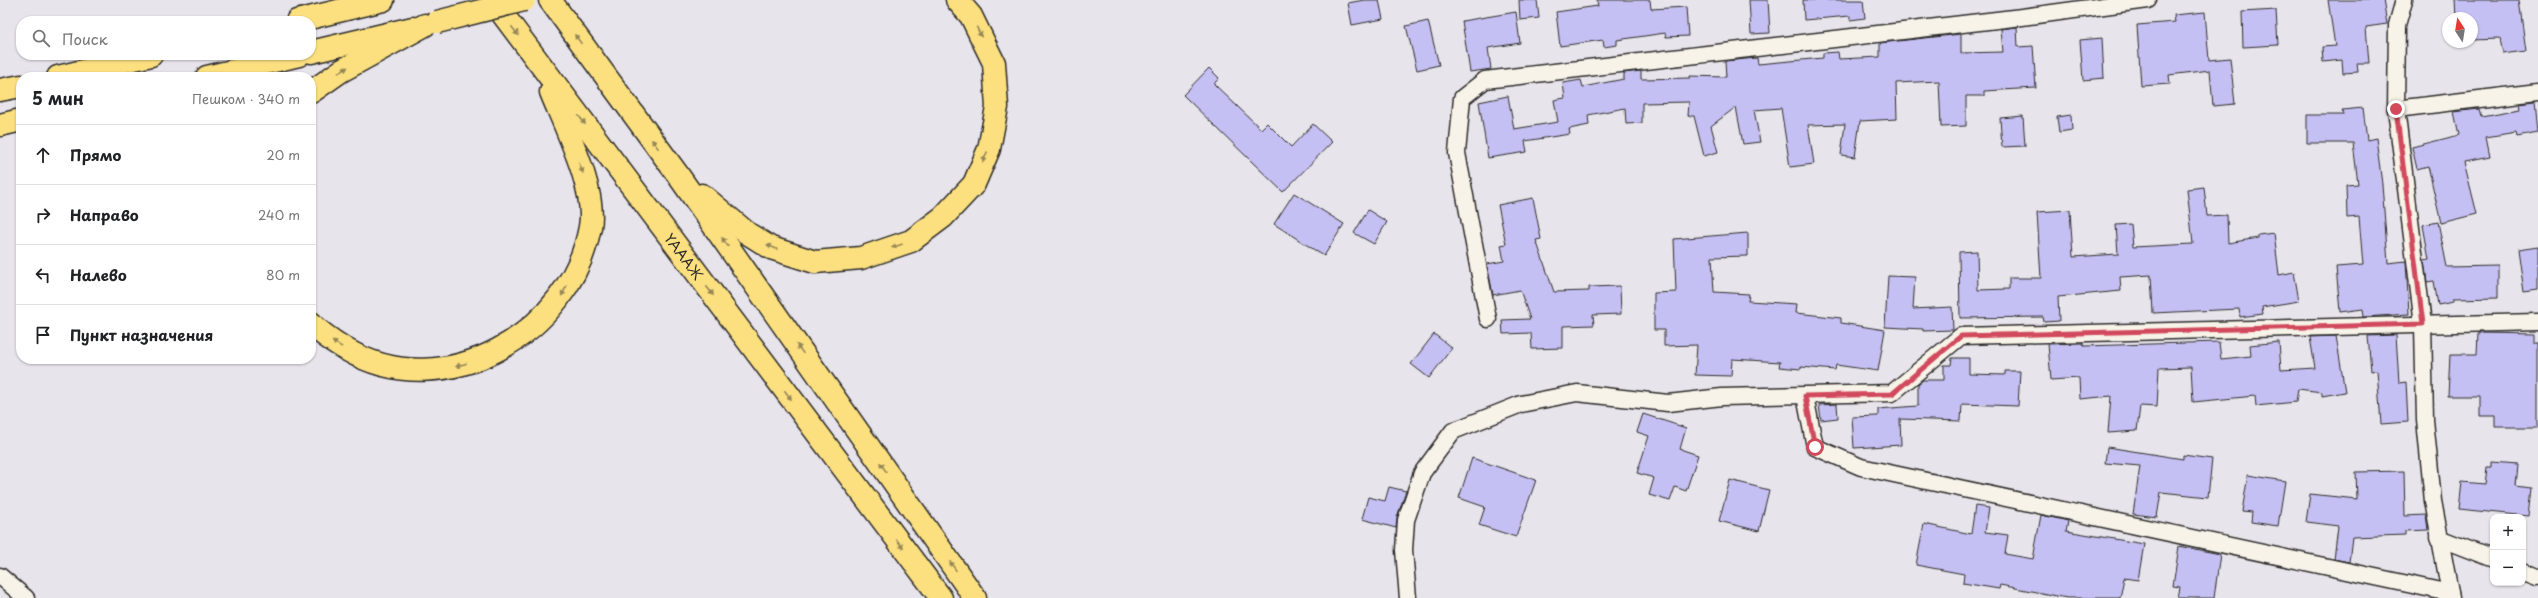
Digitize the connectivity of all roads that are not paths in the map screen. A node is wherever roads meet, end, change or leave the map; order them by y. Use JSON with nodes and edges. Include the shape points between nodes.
{"nodes":[{"id":1,"x":383,"y":0,"type":"edge"},
{"id":2,"x":492,"y":0,"type":"edge"},
{"id":3,"x":524,"y":0,"type":"edge"},
{"id":4,"x":550,"y":0,"type":"edge"},
{"id":5,"x":957,"y":0,"type":"edge"},
{"id":6,"x":2148,"y":0,"type":"edge"},
{"id":7,"x":2404,"y":0,"type":"edge"},
{"id":8,"x":316,"y":16,"type":"edge"},
{"id":9,"x":431,"y":24,"type":"junction"},
{"id":10,"x":316,"y":51,"type":"edge"},
{"id":11,"x":130,"y":60,"type":"edge"},
{"id":12,"x":278,"y":60,"type":"edge"},
{"id":13,"x":542,"y":66,"type":"junction"},
{"id":14,"x":79,"y":72,"type":"edge"},
{"id":15,"x":228,"y":72,"type":"edge"},
{"id":16,"x":16,"y":87,"type":"edge"},
{"id":17,"x":316,"y":88,"type":"edge"},
{"id":18,"x":0,"y":90,"type":"edge"},
{"id":19,"x":2538,"y":92,"type":"edge"},
{"id":20,"x":2396,"y":109,"type":"junction"},
{"id":21,"x":16,"y":121,"type":"edge"},
{"id":22,"x":0,"y":125,"type":"edge"},
{"id":23,"x":678,"y":175,"type":"junction"},
{"id":24,"x":1488,"y":319,"type":"dead end"},
{"id":25,"x":2538,"y":322,"type":"edge"},
{"id":26,"x":2423,"y":324,"type":"junction"},
{"id":27,"x":316,"y":328,"type":"edge"},
{"id":28,"x":1805,"y":396,"type":"junction"},
{"id":29,"x":2439,"y":538,"type":"junction"},
{"id":30,"x":2490,"y":558,"type":"edge"},
{"id":31,"x":2526,"y":572,"type":"edge"},
{"id":32,"x":0,"y":576,"type":"edge"},
{"id":33,"x":2538,"y":577,"type":"edge"},
{"id":34,"x":2450,"y":595,"type":"edge"},
{"id":35,"x":26,"y":598,"type":"edge"},
{"id":36,"x":940,"y":598,"type":"edge"},
{"id":37,"x":975,"y":598,"type":"edge"},
{"id":38,"x":1408,"y":598,"type":"edge"}],
"edges":[{"from":1,"to":8,"type":"main road"},
{"from":2,"to":13,"type":"main road","name":"ҮАААЖ","one_way":true},
{"from":3,"to":9,"type":"main road","bridge":true},
{"from":23,"to":4,"type":"main road","one_way":true},
{"from":5,"to":23,"type":"main road","one_way":true,"via":[[970,16],[994,63],[997,108],[989,149],[974,184],[944,217],[911,241],[862,258],[815,262],[770,248],[747,233]]},
{"from":6,"to":24,"type":"street","via":[[2022,18],[1485,80],[1462,98],[1457,153]]},
{"from":7,"to":20,"type":"street","via":[[2397,24]]},
{"from":9,"to":10,"type":"main road"},
{"from":17,"to":9,"type":"main road","one_way":true,"via":[[341,71]]},
{"from":11,"to":14,"type":"main road"},
{"from":12,"to":15,"type":"main road"},
{"from":13,"to":27,"type":"main road","one_way":true,"via":[[589,191],[591,226],[580,260],[562,296],[532,328],[493,353],[455,367],[406,370],[365,360]]},
{"from":13,"to":36,"type":"main road","name":"ҮАААЖ","one_way":true},
{"from":16,"to":18,"type":"main road"},
{"from":19,"to":20,"type":"street"},
{"from":20,"to":26,"type":"street"},
{"from":21,"to":22,"type":"main road"},
{"from":37,"to":23,"type":"main road","one_way":true},
{"from":25,"to":26,"type":"street"},
{"from":26,"to":28,"type":"street","via":[[1961,336],[1892,394]]},
{"from":26,"to":29,"type":"street","via":[[2425,420]]},
{"from":28,"to":34,"type":"street","via":[[1815,447],[1861,467]]},
{"from":28,"to":38,"type":"street","via":[[1722,397],[1668,403],[1577,394],[1521,404],[1454,431],[1422,473],[1406,520],[1404,550]]},
{"from":29,"to":30,"type":"street"},
{"from":29,"to":34,"type":"street"},
{"from":31,"to":33,"type":"street"},
{"from":32,"to":35,"type":"street"}]}
